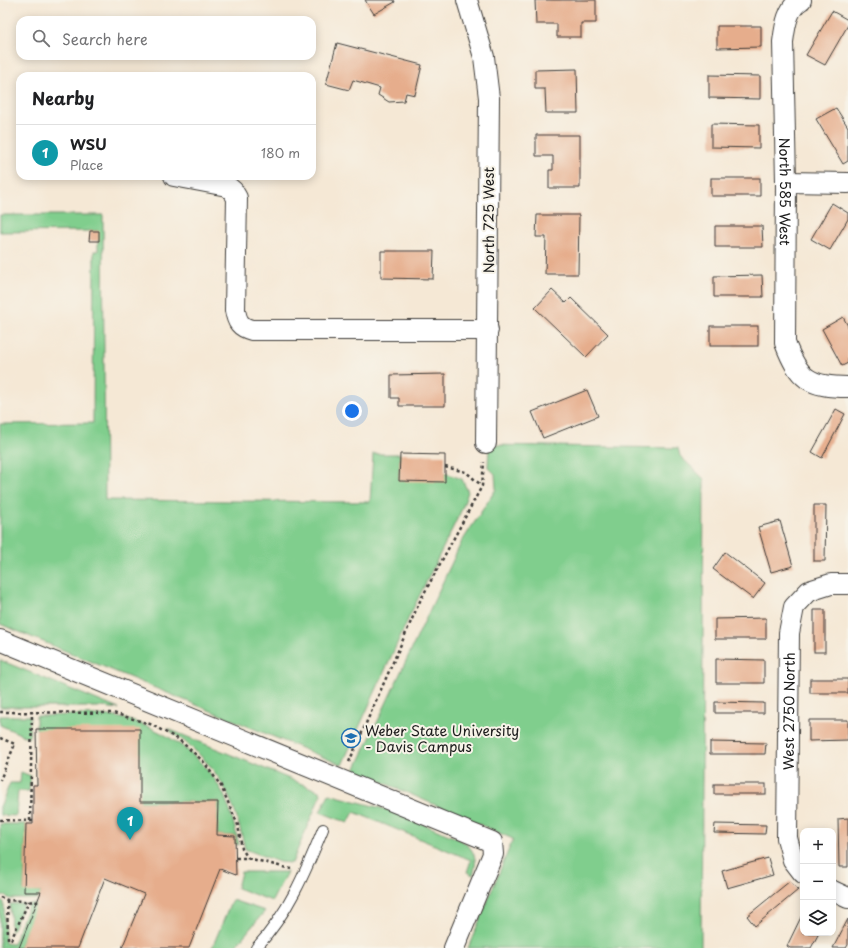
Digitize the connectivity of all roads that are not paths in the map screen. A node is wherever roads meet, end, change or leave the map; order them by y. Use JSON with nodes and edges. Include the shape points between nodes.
{"nodes":[{"id":1,"x":467,"y":0,"type":"edge"},
{"id":2,"x":798,"y":2,"type":"edge"},
{"id":3,"x":195,"y":180,"type":"edge"},
{"id":4,"x":786,"y":182,"type":"junction"},
{"id":5,"x":848,"y":182,"type":"edge"},
{"id":6,"x":488,"y":330,"type":"junction"},
{"id":7,"x":848,"y":387,"type":"edge"},
{"id":8,"x":486,"y":443,"type":"road end"},
{"id":9,"x":848,"y":584,"type":"edge"},
{"id":10,"x":0,"y":640,"type":"edge"},
{"id":11,"x":323,"y":829,"type":"dead end"},
{"id":12,"x":800,"y":869,"type":"edge"},
{"id":13,"x":836,"y":892,"type":"edge"},
{"id":14,"x":848,"y":898,"type":"edge"},
{"id":15,"x":256,"y":948,"type":"edge"},
{"id":16,"x":454,"y":948,"type":"edge"}],
"edges":[{"from":1,"to":6,"type":"street","name":"North 725 West","via":[[484,57],[489,98]]},
{"from":2,"to":4,"type":"street","name":"North 585 West","via":[[786,21],[783,42]]},
{"from":3,"to":6,"type":"street","via":[[227,186],[237,198],[235,310],[236,320],[242,328]]},
{"from":4,"to":5,"type":"street"},
{"from":4,"to":7,"type":"street","name":"North 585 West","via":[[786,343],[792,361],[804,377],[819,385]]},
{"from":6,"to":8,"type":"street","name":"North 725 West"},
{"from":9,"to":12,"type":"street","name":"West 2750 North","via":[[831,584],[809,591],[794,607],[789,633],[787,838],[793,860]]},
{"from":10,"to":16,"type":"street","via":[[492,842],[492,854]]},
{"from":11,"to":15,"type":"lane","via":[[297,892]]},
{"from":13,"to":14,"type":"street"}]}
